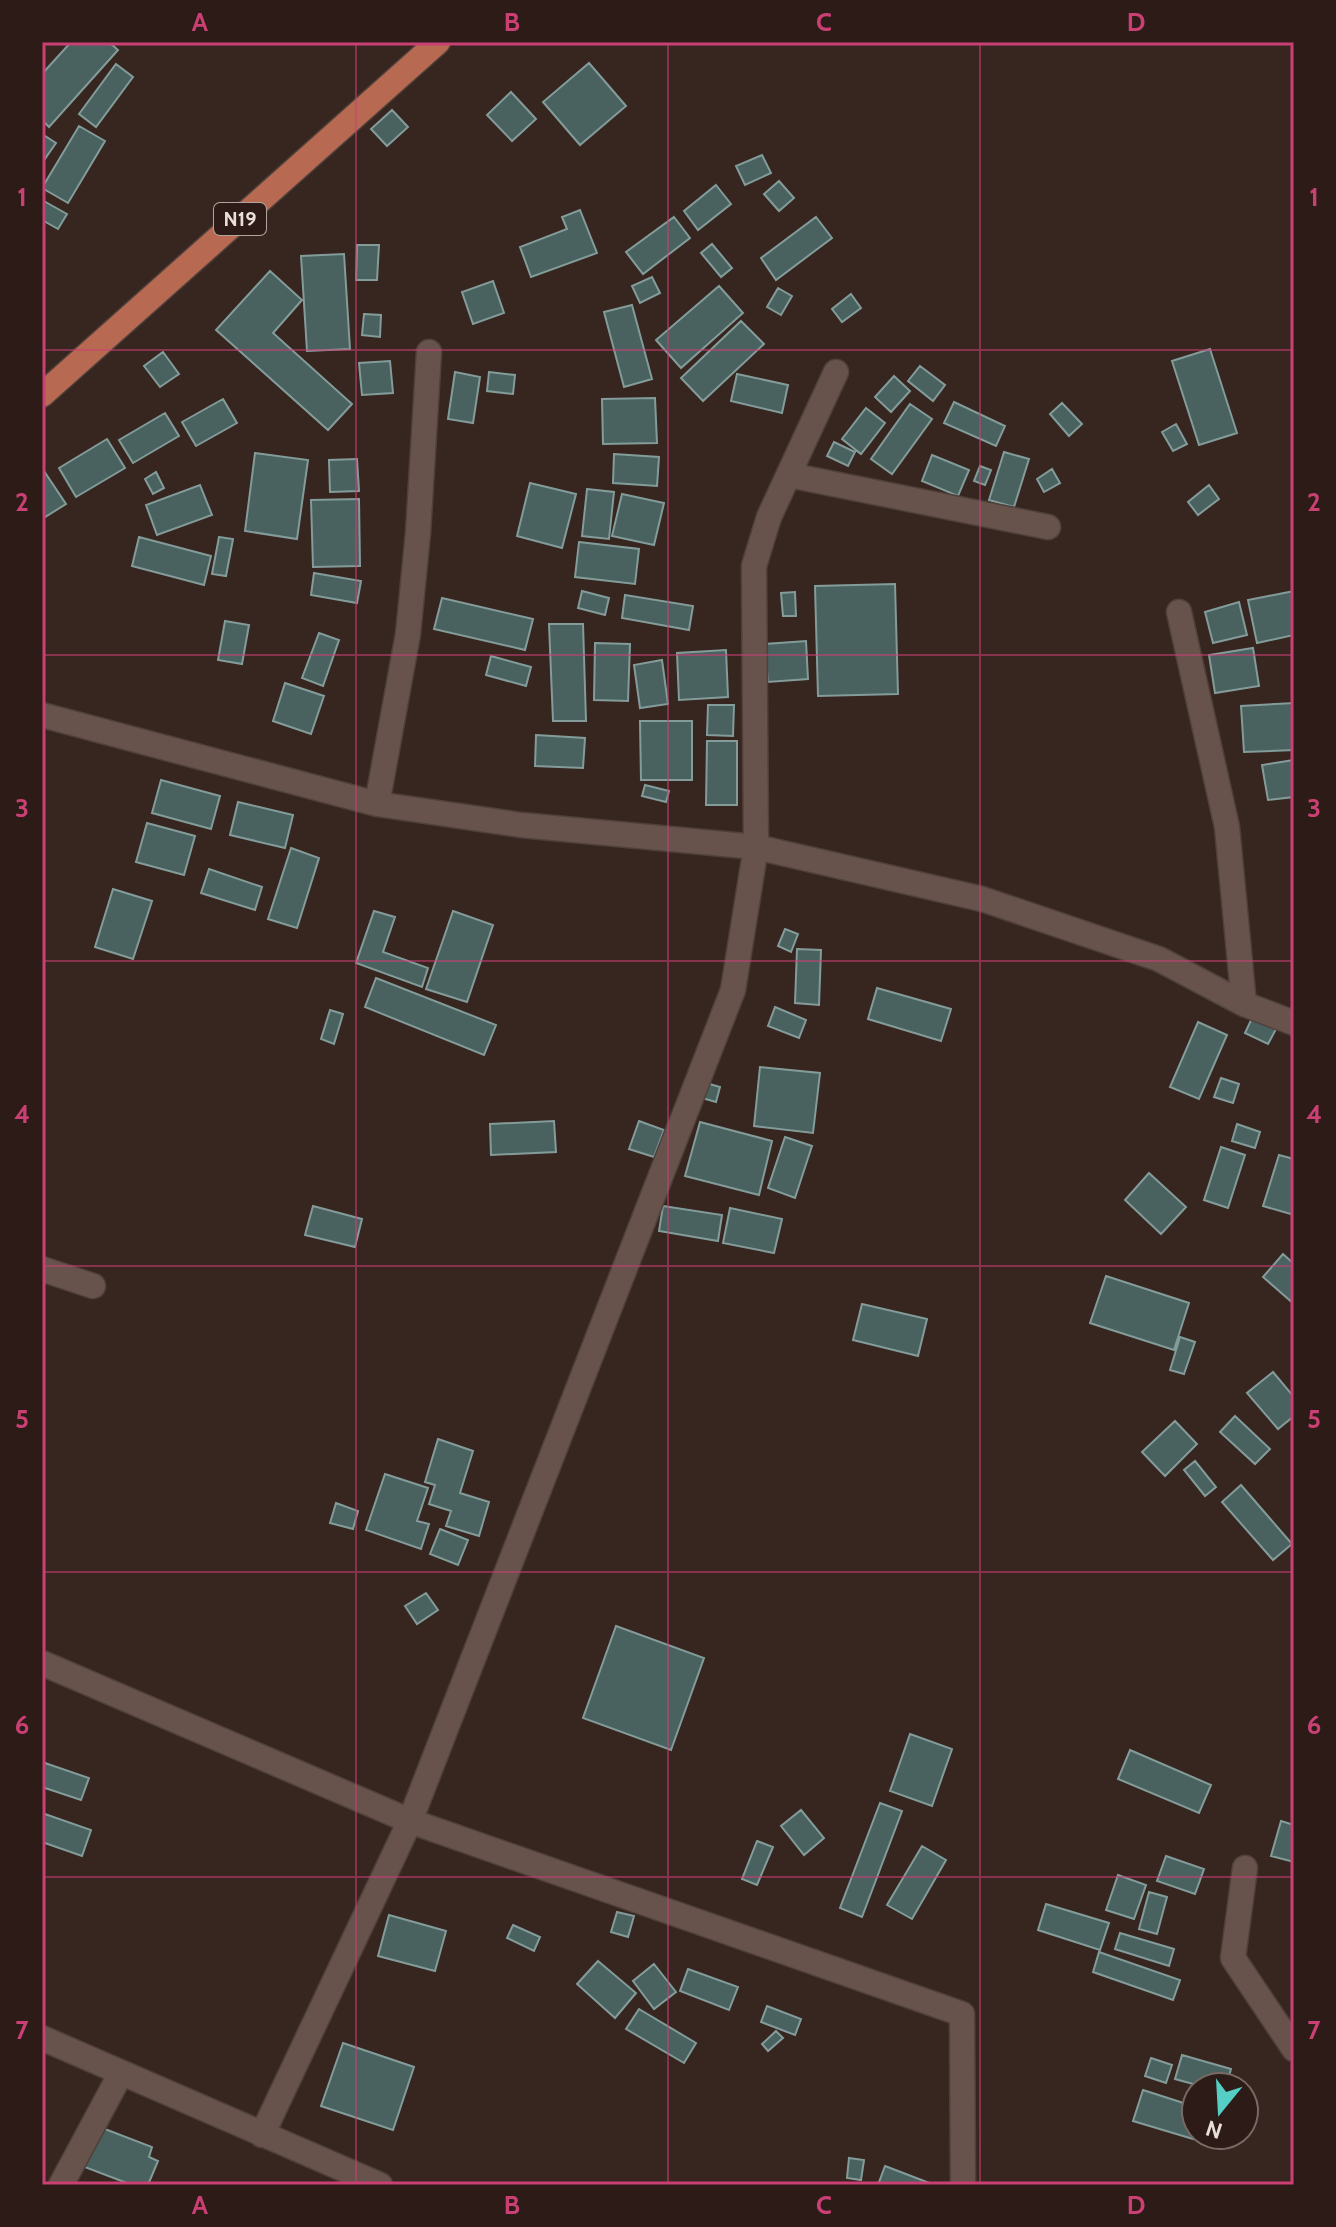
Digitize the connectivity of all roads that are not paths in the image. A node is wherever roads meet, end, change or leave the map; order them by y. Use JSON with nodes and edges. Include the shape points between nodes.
{"nodes":[{"id":1,"x":438,"y":42,"type":"edge"},
{"id":2,"x":429,"y":352,"type":"dead end"},
{"id":3,"x":836,"y":372,"type":"dead end"},
{"id":4,"x":42,"y":395,"type":"edge"},
{"id":5,"x":789,"y":475,"type":"junction"},
{"id":6,"x":1048,"y":527,"type":"dead end"},
{"id":7,"x":1179,"y":612,"type":"dead end"},
{"id":8,"x":42,"y":715,"type":"edge"},
{"id":9,"x":377,"y":804,"type":"junction"},
{"id":10,"x":756,"y":847,"type":"junction"},
{"id":11,"x":1244,"y":1004,"type":"junction"},
{"id":12,"x":1294,"y":1023,"type":"edge"},
{"id":13,"x":42,"y":1269,"type":"edge"},
{"id":14,"x":93,"y":1286,"type":"dead end"},
{"id":15,"x":42,"y":1663,"type":"edge"},
{"id":16,"x":410,"y":1821,"type":"junction"},
{"id":17,"x":1245,"y":1868,"type":"dead end"},
{"id":18,"x":42,"y":2038,"type":"edge"},
{"id":19,"x":1294,"y":2049,"type":"edge"},
{"id":20,"x":121,"y":2073,"type":"junction"},
{"id":21,"x":262,"y":2135,"type":"junction"},
{"id":22,"x":61,"y":2185,"type":"edge"},
{"id":23,"x":380,"y":2185,"type":"edge"},
{"id":24,"x":963,"y":2185,"type":"edge"}],
"edges":[{"from":1,"to":4,"type":"main road","number":"N19"},
{"from":2,"to":9,"type":"street","via":[[408,634]]},
{"from":3,"to":5,"type":"street"},
{"from":5,"to":6,"type":"street"},
{"from":5,"to":10,"type":"street","via":[[754,566]]},
{"from":7,"to":11,"type":"street","via":[[1227,827]]},
{"from":8,"to":9,"type":"street"},
{"from":9,"to":10,"type":"street","via":[[521,825]]},
{"from":10,"to":11,"type":"street","via":[[982,899],[1159,959]]},
{"from":10,"to":16,"type":"street","via":[[733,990]]},
{"from":11,"to":12,"type":"street"},
{"from":13,"to":14,"type":"street"},
{"from":15,"to":16,"type":"street"},
{"from":16,"to":21,"type":"street"},
{"from":16,"to":24,"type":"street","via":[[962,2014]]},
{"from":17,"to":19,"type":"street","via":[[1233,1958]]},
{"from":18,"to":20,"type":"street"},
{"from":20,"to":21,"type":"street"},
{"from":20,"to":22,"type":"street"},
{"from":21,"to":23,"type":"street"}]}
